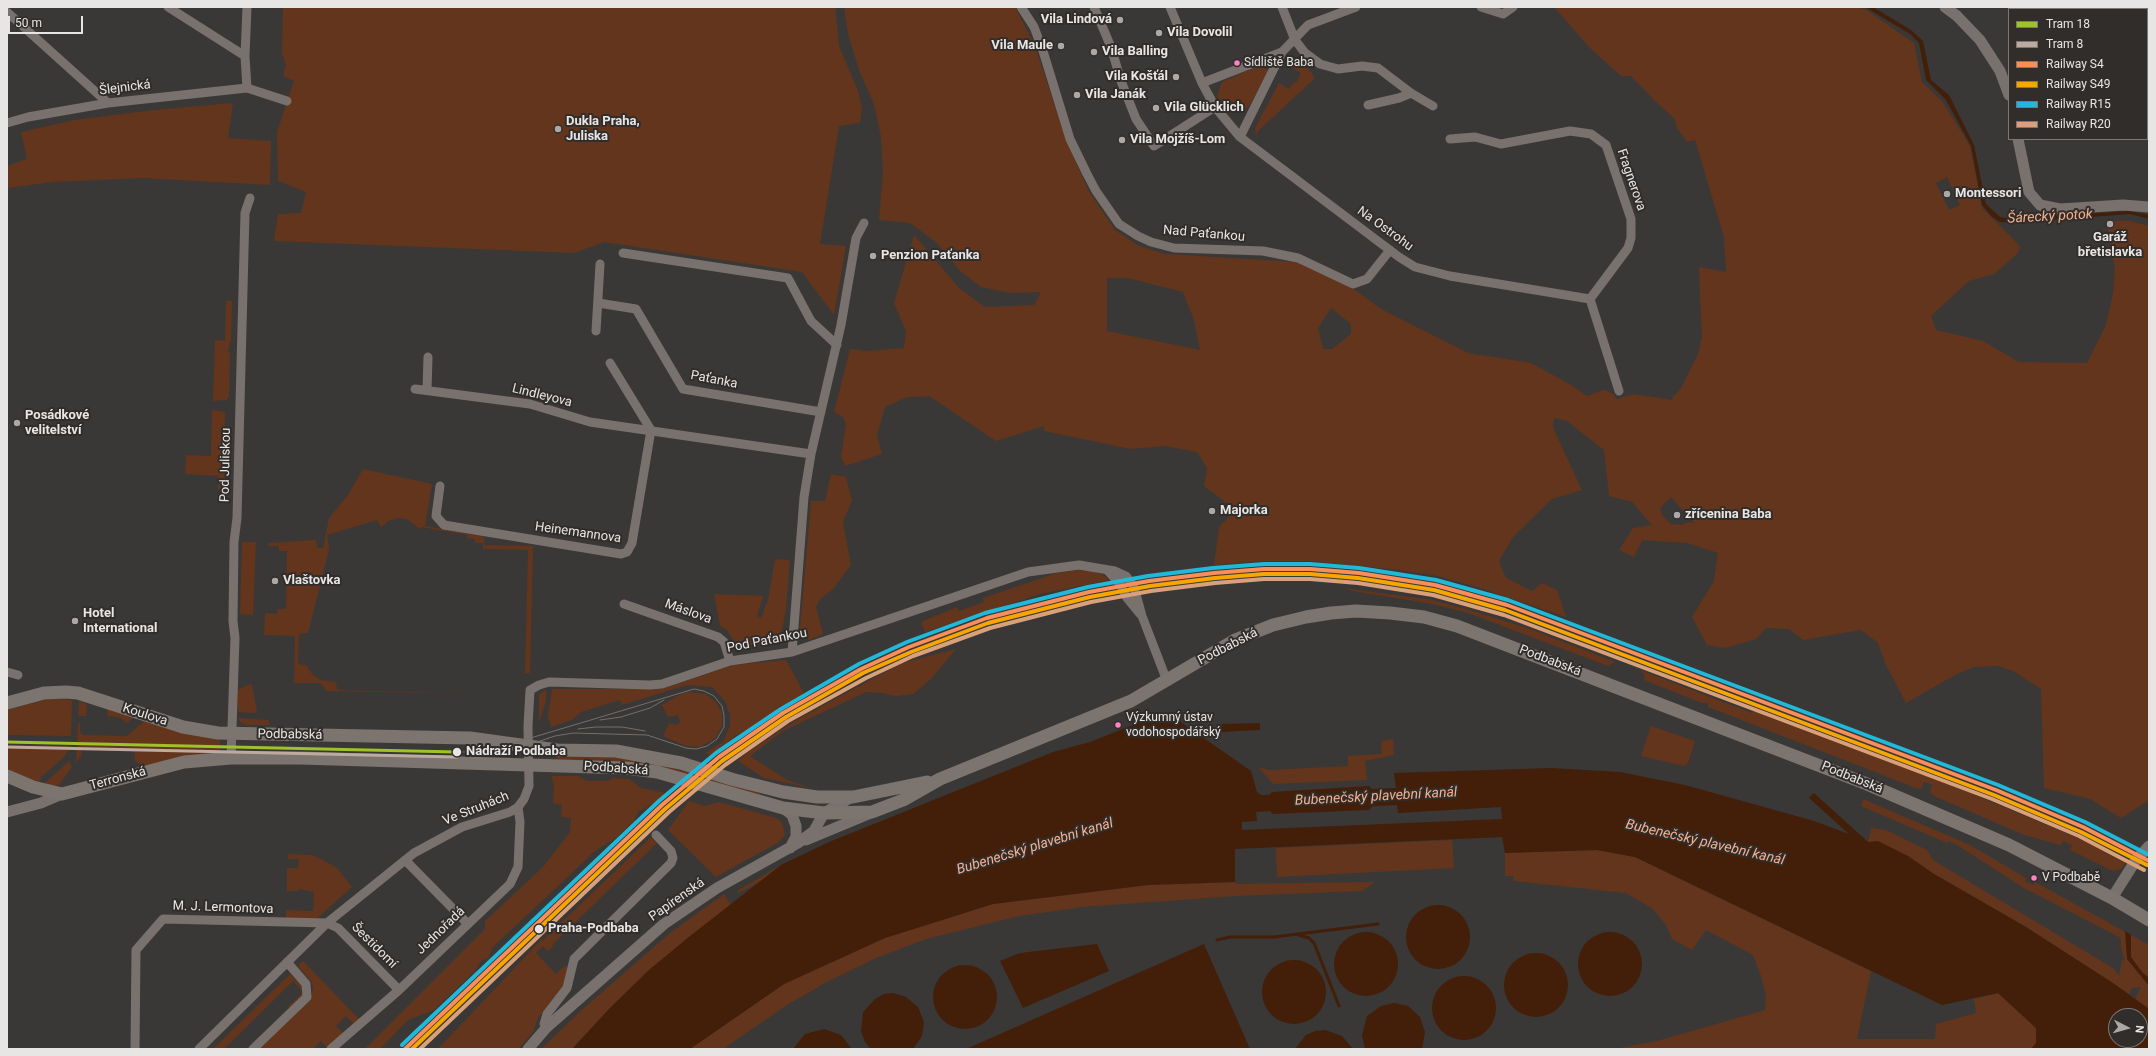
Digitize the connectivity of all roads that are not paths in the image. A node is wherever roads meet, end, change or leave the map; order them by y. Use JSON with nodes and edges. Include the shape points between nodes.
{"nodes":[{"id":1,"x":168,"y":7,"type":"edge"},
{"id":2,"x":247,"y":7,"type":"edge"},
{"id":3,"x":1021,"y":7,"type":"edge"},
{"id":4,"x":1094,"y":7,"type":"edge"},
{"id":5,"x":1170,"y":7,"type":"edge"},
{"id":6,"x":1282,"y":7,"type":"edge"},
{"id":7,"x":1356,"y":7,"type":"edge"},
{"id":8,"x":1481,"y":7,"type":"edge"},
{"id":9,"x":1512,"y":7,"type":"edge"},
{"id":10,"x":1945,"y":7,"type":"edge"},
{"id":11,"x":7,"y":12,"type":"edge"},
{"id":12,"x":1295,"y":40,"type":"junction"},
{"id":13,"x":1282,"y":52,"type":"junction"},
{"id":14,"x":245,"y":56,"type":"junction"},
{"id":15,"x":1202,"y":83,"type":"junction"},
{"id":16,"x":247,"y":88,"type":"junction"},
{"id":17,"x":2008,"y":92,"type":"edge"},
{"id":18,"x":1411,"y":93,"type":"junction"},
{"id":19,"x":287,"y":101,"type":"dead end"},
{"id":20,"x":108,"y":103,"type":"junction"},
{"id":21,"x":1368,"y":105,"type":"dead end"},
{"id":22,"x":1215,"y":106,"type":"junction"},
{"id":23,"x":1432,"y":106,"type":"dead end"},
{"id":24,"x":7,"y":123,"type":"edge"},
{"id":25,"x":1240,"y":137,"type":"junction"},
{"id":26,"x":1450,"y":139,"type":"dead end"},
{"id":27,"x":2018,"y":140,"type":"edge"},
{"id":28,"x":250,"y":198,"type":"dead end"},
{"id":29,"x":2149,"y":207,"type":"edge"},
{"id":30,"x":864,"y":223,"type":"dead end"},
{"id":31,"x":1390,"y":250,"type":"junction"},
{"id":32,"x":623,"y":252,"type":"dead end"},
{"id":33,"x":600,"y":264,"type":"dead end"},
{"id":34,"x":1590,"y":299,"type":"junction"},
{"id":35,"x":598,"y":303,"type":"junction"},
{"id":36,"x":596,"y":331,"type":"dead end"},
{"id":37,"x":837,"y":344,"type":"junction"},
{"id":38,"x":428,"y":358,"type":"dead end"},
{"id":39,"x":610,"y":363,"type":"dead end"},
{"id":40,"x":415,"y":388,"type":"dead end"},
{"id":41,"x":427,"y":390,"type":"junction"},
{"id":42,"x":1619,"y":391,"type":"dead end"},
{"id":43,"x":821,"y":412,"type":"junction"},
{"id":44,"x":651,"y":430,"type":"junction"},
{"id":45,"x":811,"y":454,"type":"junction"},
{"id":46,"x":440,"y":486,"type":"dead end"},
{"id":47,"x":624,"y":604,"type":"dead end"},
{"id":48,"x":792,"y":652,"type":"junction"},
{"id":49,"x":730,"y":661,"type":"junction"},
{"id":50,"x":7,"y":672,"type":"edge"},
{"id":51,"x":18,"y":675,"type":"dead end"},
{"id":52,"x":1167,"y":681,"type":"junction"},
{"id":53,"x":7,"y":703,"type":"edge"},
{"id":54,"x":231,"y":733,"type":"junction"},
{"id":55,"x":528,"y":745,"type":"junction"},
{"id":56,"x":231,"y":758,"type":"junction"},
{"id":57,"x":529,"y":765,"type":"junction"},
{"id":58,"x":7,"y":776,"type":"edge"},
{"id":59,"x":940,"y":779,"type":"junction"},
{"id":60,"x":62,"y":794,"type":"junction"},
{"id":61,"x":805,"y":796,"type":"junction"},
{"id":62,"x":853,"y":797,"type":"junction"},
{"id":63,"x":518,"y":807,"type":"junction"},
{"id":64,"x":783,"y":808,"type":"junction"},
{"id":65,"x":7,"y":812,"type":"edge"},
{"id":66,"x":872,"y":812,"type":"junction"},
{"id":67,"x":824,"y":813,"type":"junction"},
{"id":68,"x":656,"y":835,"type":"dead end"},
{"id":69,"x":794,"y":845,"type":"junction"},
{"id":70,"x":2149,"y":846,"type":"edge"},
{"id":71,"x":405,"y":860,"type":"junction"},
{"id":72,"x":2112,"y":898,"type":"junction"},
{"id":73,"x":2149,"y":920,"type":"edge"},
{"id":74,"x":327,"y":923,"type":"junction"},
{"id":75,"x":467,"y":923,"type":"junction"},
{"id":76,"x":287,"y":962,"type":"junction"},
{"id":77,"x":399,"y":990,"type":"junction"},
{"id":78,"x":547,"y":1027,"type":"junction"},
{"id":79,"x":135,"y":1049,"type":"edge"},
{"id":80,"x":200,"y":1049,"type":"edge"},
{"id":81,"x":253,"y":1049,"type":"edge"},
{"id":82,"x":331,"y":1049,"type":"edge"},
{"id":83,"x":528,"y":1049,"type":"edge"}],
"edges":[{"from":1,"to":14,"type":"street"},
{"from":2,"to":14,"type":"street"},
{"from":3,"to":31,"type":"street","name":"Nad Paťankou","via":[[1034,27],[1043,51],[1070,139],[1096,191],[1119,224],[1131,232],[1151,242],[1174,248],[1263,252],[1298,258],[1353,284],[1367,279]]},
{"from":4,"to":22,"type":"street","via":[[1136,119],[1154,146]]},
{"from":5,"to":15,"type":"street","name":"Na Ostrohu"},
{"from":6,"to":12,"type":"street"},
{"from":7,"to":12,"type":"street","via":[[1308,25]]},
{"from":8,"to":9,"type":"street","via":[[1503,14]]},
{"from":10,"to":17,"type":"street","via":[[1962,20],[1980,40],[2000,71]]},
{"from":11,"to":20,"type":"street"},
{"from":12,"to":13,"type":"street"},
{"from":12,"to":18,"type":"street","via":[[1305,53],[1320,64],[1338,69],[1362,66],[1378,68]]},
{"from":13,"to":15,"type":"street"},
{"from":13,"to":25,"type":"street"},
{"from":14,"to":16,"type":"street"},
{"from":15,"to":22,"type":"street","name":"Na Ostrohu"},
{"from":16,"to":19,"type":"street"},
{"from":16,"to":20,"type":"street","name":"Šlejnická"},
{"from":18,"to":21,"type":"street"},
{"from":18,"to":23,"type":"street"},
{"from":20,"to":24,"type":"street","name":"Šlejnická"},
{"from":22,"to":25,"type":"street","name":"Na Ostrohu"},
{"from":25,"to":31,"type":"street","name":"Na Ostrohu"},
{"from":26,"to":34,"type":"street","name":"Fragnerova","via":[[1475,138],[1501,144],[1558,133],[1581,132],[1600,139],[1606,145],[1631,219],[1631,238],[1628,248]]},
{"from":27,"to":29,"type":"street","via":[[2029,192],[2040,205],[2060,209],[2123,205]]},
{"from":28,"to":54,"type":"street","name":"Pod Juliskou","via":[[245,213],[237,518],[234,542],[235,638]]},
{"from":30,"to":37,"type":"street","via":[[856,238]]},
{"from":31,"to":34,"type":"street","name":"Na Ostrohu","via":[[1415,267],[1450,276]]},
{"from":32,"to":37,"type":"street","via":[[788,278],[812,321]]},
{"from":33,"to":35,"type":"street"},
{"from":34,"to":42,"type":"street"},
{"from":35,"to":36,"type":"street"},
{"from":35,"to":43,"type":"street","name":"Paťanka","via":[[636,309],[683,389]]},
{"from":37,"to":43,"type":"street"},
{"from":38,"to":41,"type":"street"},
{"from":39,"to":44,"type":"street"},
{"from":40,"to":41,"type":"street","name":"Lindleyova"},
{"from":41,"to":44,"type":"street","name":"Lindleyova","via":[[530,404],[590,422]]},
{"from":43,"to":45,"type":"street"},
{"from":44,"to":45,"type":"street","name":"Lindleyova"},
{"from":44,"to":46,"type":"street","name":"Heinemannova","via":[[632,543],[627,552],[621,554],[444,525],[436,516]]},
{"from":45,"to":48,"type":"street","via":[[804,497]]},
{"from":47,"to":49,"type":"street","name":"Máslova","via":[[718,637],[724,642]]},
{"from":48,"to":49,"type":"street","name":"Pod Paťankou"},
{"from":48,"to":52,"type":"street","name":"Pod Paťankou","via":[[1028,572],[1079,565],[1115,571],[1126,576],[1134,587],[1142,616]]},
{"from":49,"to":55,"type":"street","name":"Pod Paťankou","via":[[662,684],[549,682],[539,685],[530,690]]},
{"from":50,"to":51,"type":"street"},
{"from":52,"to":59,"type":"main road","name":"Podbabská","via":[[1131,701]]},
{"from":52,"to":72,"type":"main road","name":"Podbabská","via":[[1235,640],[1289,620],[1356,611],[1424,617],[1457,626],[1867,784],[2009,845]]},
{"from":53,"to":54,"type":"main road","name":"Koulova","via":[[44,693],[78,693],[183,727]]},
{"from":54,"to":55,"type":"main road","name":"Podbabská","via":[[470,738]]},
{"from":54,"to":56,"type":"street","name":"Pod Juliskou"},
{"from":55,"to":57,"type":"street","name":"Ve Struhách"},
{"from":55,"to":61,"type":"main road","name":"Podbabská","via":[[557,750],[644,755]]},
{"from":56,"to":57,"type":"main road","name":"Podbabská"},
{"from":56,"to":60,"type":"main road","name":"Terronská","via":[[184,762]]},
{"from":57,"to":63,"type":"street","name":"Ve Struhách","via":[[529,786]]},
{"from":57,"to":64,"type":"main road","name":"Podbabská","via":[[641,769]]},
{"from":58,"to":60,"type":"main road","via":[[33,787]]},
{"from":59,"to":62,"type":"main road","name":"Podbabská"},
{"from":59,"to":66,"type":"main road","name":"Podbabská","via":[[902,800]]},
{"from":60,"to":65,"type":"street","name":"Terronská","via":[[42,803]]},
{"from":61,"to":62,"type":"main road","name":"Podbabská"},
{"from":61,"to":67,"type":"street"},
{"from":62,"to":67,"type":"street"},
{"from":63,"to":71,"type":"street","name":"Ve Struhách","via":[[510,812],[462,827]]},
{"from":63,"to":75,"type":"street","name":"Jednořadá","via":[[518,867],[510,884]]},
{"from":64,"to":67,"type":"main road","name":"Podbabská"},
{"from":64,"to":69,"type":"street","via":[[792,815],[796,826]]},
{"from":66,"to":67,"type":"main road","name":"Podbabská"},
{"from":66,"to":69,"type":"street","name":"Papírenská"},
{"from":67,"to":69,"type":"street","name":"Papírenská","via":[[814,831]]},
{"from":68,"to":78,"type":"street","name":"Papírenská","via":[[671,851],[671,863],[574,959],[567,988],[547,1014],[544,1024]]},
{"from":69,"to":78,"type":"street","name":"Papírenská","via":[[727,882],[664,924]]},
{"from":70,"to":72,"type":"street","via":[[2136,860]]},
{"from":71,"to":74,"type":"street","name":"Ve Struhách"},
{"from":71,"to":75,"type":"street"},
{"from":72,"to":73,"type":"main road","name":"Podbabská"},
{"from":74,"to":76,"type":"street","name":"Ve Struhách"},
{"from":74,"to":77,"type":"street","name":"Šestidomí","via":[[338,928]]},
{"from":74,"to":79,"type":"street","name":"M. J. Lermontova","via":[[163,919],[136,950]]},
{"from":75,"to":77,"type":"street","name":"Jednořadá"},
{"from":76,"to":80,"type":"street","name":"Ve Struhách"},
{"from":76,"to":81,"type":"street","via":[[306,984],[307,997]]},
{"from":77,"to":82,"type":"street","name":"Jednořadá"},
{"from":78,"to":83,"type":"street","name":"Papírenská"}]}
